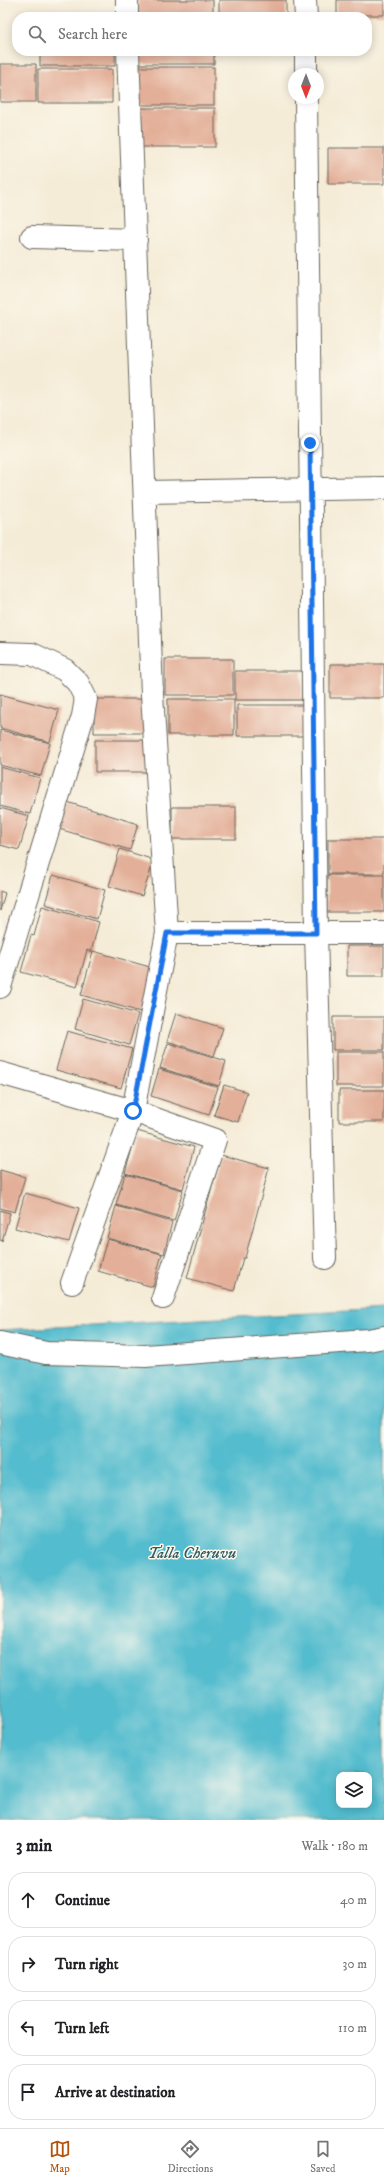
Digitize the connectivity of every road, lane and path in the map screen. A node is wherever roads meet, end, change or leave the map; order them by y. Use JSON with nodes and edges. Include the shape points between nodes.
{"nodes":[{"id":1,"x":127,"y":0,"type":"edge"},
{"id":2,"x":305,"y":0,"type":"edge"},
{"id":3,"x":127,"y":12,"type":"edge"},
{"id":4,"x":306,"y":12,"type":"edge"},
{"id":5,"x":128,"y":56,"type":"edge"},
{"id":6,"x":306,"y":56,"type":"edge"},
{"id":7,"x":306,"y":68,"type":"edge"},
{"id":8,"x":306,"y":104,"type":"edge"},
{"id":9,"x":32,"y":237,"type":"dead end"},
{"id":10,"x":136,"y":240,"type":"junction"},
{"id":11,"x":384,"y":488,"type":"edge"},
{"id":12,"x":311,"y":490,"type":"junction"},
{"id":13,"x":145,"y":492,"type":"junction"},
{"id":14,"x":0,"y":653,"type":"edge"},
{"id":15,"x":167,"y":933,"type":"junction"},
{"id":16,"x":316,"y":933,"type":"junction"},
{"id":17,"x":384,"y":933,"type":"edge"},
{"id":18,"x":0,"y":987,"type":"edge"},
{"id":19,"x":0,"y":1072,"type":"edge"},
{"id":20,"x":133,"y":1111,"type":"junction"},
{"id":21,"x":325,"y":1258,"type":"dead end"},
{"id":22,"x":72,"y":1283,"type":"dead end"},
{"id":23,"x":163,"y":1298,"type":"dead end"},
{"id":24,"x":384,"y":1337,"type":"edge"},
{"id":25,"x":0,"y":1343,"type":"edge"}],
"edges":[{"from":1,"to":3,"type":"street"},
{"from":2,"to":4,"type":"street"},
{"from":5,"to":10,"type":"street"},
{"from":6,"to":7,"type":"street"},
{"from":8,"to":12,"type":"street"},
{"from":9,"to":10,"type":"street"},
{"from":10,"to":13,"type":"street"},
{"from":11,"to":12,"type":"street"},
{"from":12,"to":13,"type":"street"},
{"from":12,"to":16,"type":"street"},
{"from":13,"to":15,"type":"street","via":[[152,694]]},
{"from":14,"to":18,"type":"street","via":[[32,654],[65,670],[78,682],[86,699]]},
{"from":15,"to":16,"type":"street"},
{"from":15,"to":20,"type":"street"},
{"from":16,"to":17,"type":"street"},
{"from":16,"to":21,"type":"street"},
{"from":19,"to":20,"type":"street"},
{"from":20,"to":22,"type":"street"},
{"from":20,"to":23,"type":"street","via":[[215,1140]]},
{"from":24,"to":25,"type":"street","via":[[145,1356],[46,1353]]}]}
